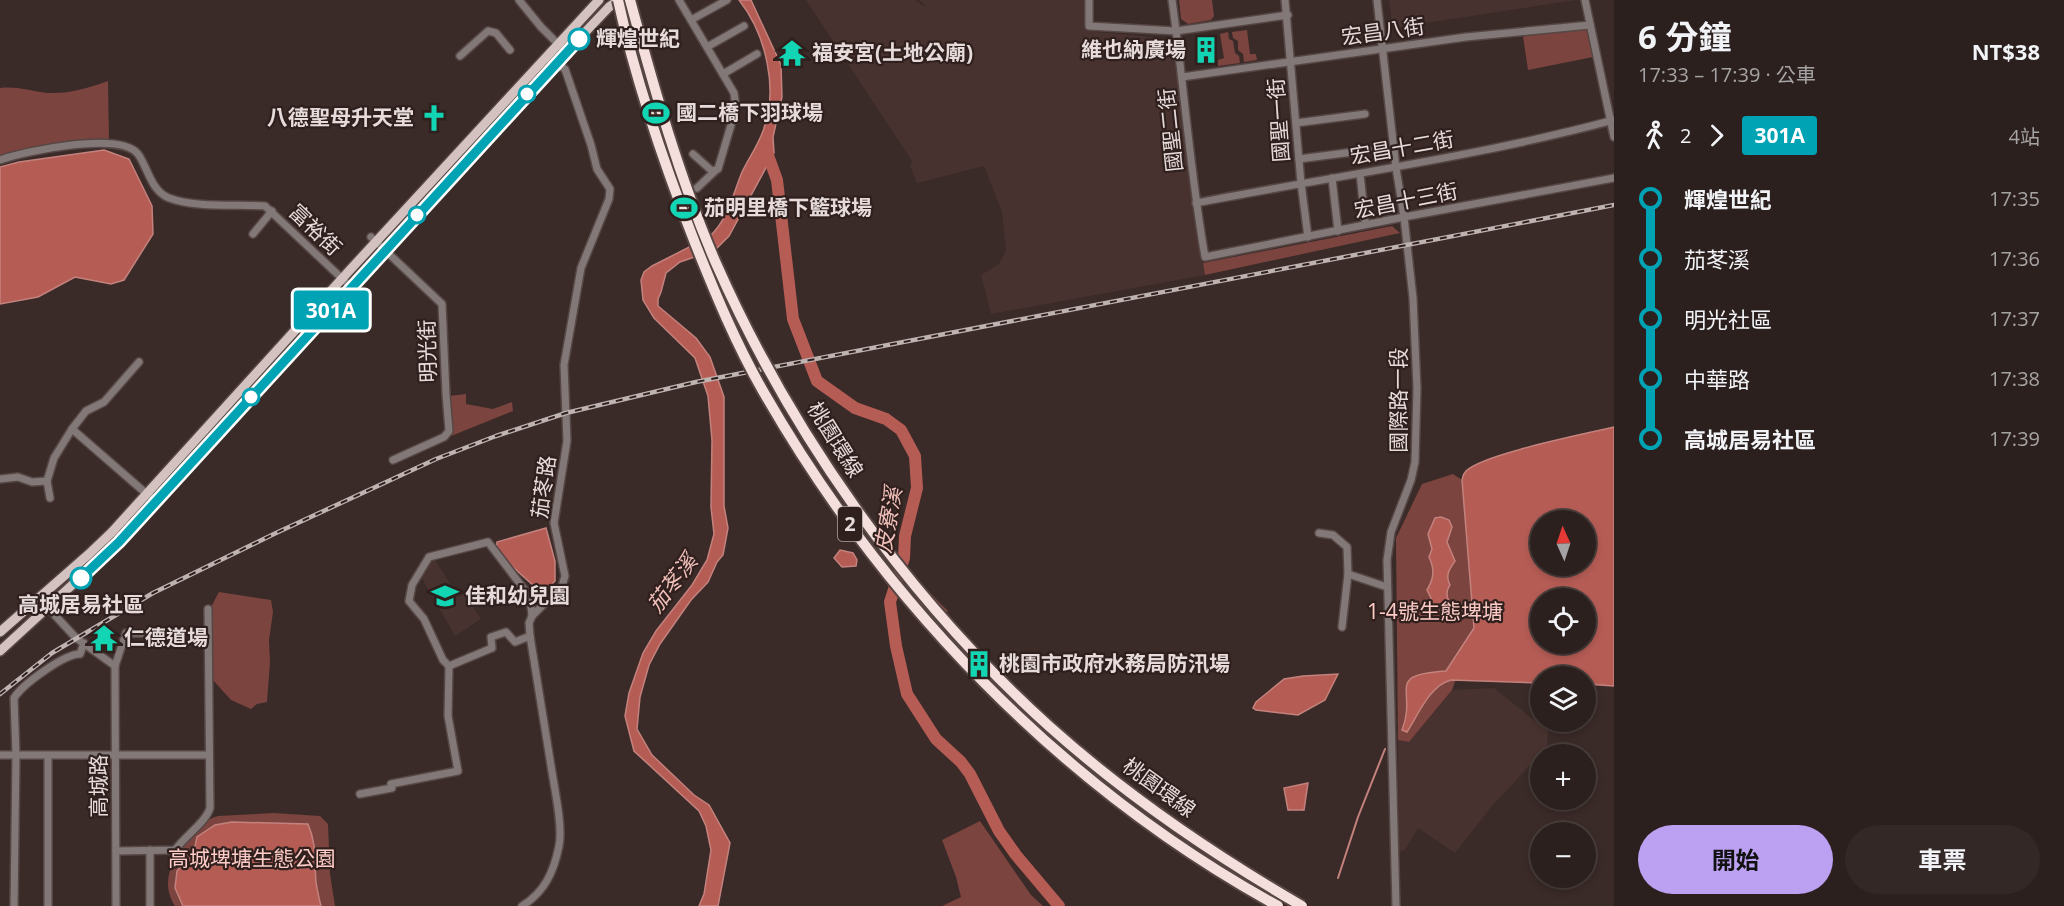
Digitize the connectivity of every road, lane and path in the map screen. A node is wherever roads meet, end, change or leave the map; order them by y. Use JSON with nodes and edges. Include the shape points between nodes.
{"nodes":[{"id":1,"x":519,"y":0,"type":"edge"},
{"id":2,"x":599,"y":0,"type":"edge"},
{"id":3,"x":618,"y":0,"type":"edge"},
{"id":4,"x":630,"y":0,"type":"edge"},
{"id":5,"x":679,"y":0,"type":"edge"},
{"id":6,"x":727,"y":0,"type":"edge"},
{"id":7,"x":1089,"y":0,"type":"edge"},
{"id":8,"x":1172,"y":0,"type":"edge"},
{"id":9,"x":1285,"y":0,"type":"edge"},
{"id":10,"x":1377,"y":0,"type":"edge"},
{"id":11,"x":1585,"y":0,"type":"edge"},
{"id":12,"x":1288,"y":15,"type":"junction"},
{"id":13,"x":691,"y":21,"type":"junction"},
{"id":14,"x":1590,"y":25,"type":"junction"},
{"id":15,"x":744,"y":26,"type":"dead end"},
{"id":16,"x":1176,"y":31,"type":"junction"},
{"id":17,"x":558,"y":44,"type":"junction"},
{"id":18,"x":707,"y":47,"type":"junction"},
{"id":19,"x":1384,"y":49,"type":"junction"},
{"id":20,"x":510,"y":50,"type":"dead end"},
{"id":21,"x":566,"y":52,"type":"junction"},
{"id":22,"x":758,"y":54,"type":"dead end"},
{"id":23,"x":460,"y":56,"type":"dead end"},
{"id":24,"x":546,"y":57,"type":"junction"},
{"id":25,"x":556,"y":63,"type":"junction"},
{"id":26,"x":1292,"y":63,"type":"junction"},
{"id":27,"x":723,"y":74,"type":"junction"},
{"id":28,"x":1182,"y":77,"type":"junction"},
{"id":29,"x":1365,"y":114,"type":"dead end"},
{"id":30,"x":1612,"y":120,"type":"edge"},
{"id":31,"x":1296,"y":123,"type":"junction"},
{"id":32,"x":1614,"y":137,"type":"edge"},
{"id":33,"x":1368,"y":150,"type":"dead end"},
{"id":34,"x":693,"y":154,"type":"dead end"},
{"id":35,"x":1299,"y":159,"type":"junction"},
{"id":36,"x":0,"y":160,"type":"edge"},
{"id":37,"x":1396,"y":168,"type":"junction"},
{"id":38,"x":718,"y":169,"type":"junction"},
{"id":39,"x":1360,"y":174,"type":"junction"},
{"id":40,"x":1332,"y":178,"type":"junction"},
{"id":41,"x":1614,"y":178,"type":"edge"},
{"id":42,"x":1301,"y":183,"type":"junction"},
{"id":43,"x":697,"y":188,"type":"dead end"},
{"id":44,"x":1196,"y":203,"type":"junction"},
{"id":45,"x":272,"y":211,"type":"junction"},
{"id":46,"x":1404,"y":217,"type":"junction"},
{"id":47,"x":1365,"y":220,"type":"dead end"},
{"id":48,"x":1338,"y":231,"type":"junction"},
{"id":49,"x":253,"y":234,"type":"dead end"},
{"id":50,"x":1308,"y":237,"type":"junction"},
{"id":51,"x":373,"y":239,"type":"junction"},
{"id":52,"x":385,"y":250,"type":"junction"},
{"id":53,"x":1205,"y":257,"type":"joint"},
{"id":54,"x":342,"y":278,"type":"junction"},
{"id":55,"x":351,"y":287,"type":"junction"},
{"id":56,"x":139,"y":362,"type":"dead end"},
{"id":57,"x":72,"y":429,"type":"junction"},
{"id":58,"x":393,"y":460,"type":"dead end"},
{"id":59,"x":0,"y":479,"type":"edge"},
{"id":60,"x":47,"y":481,"type":"junction"},
{"id":61,"x":146,"y":493,"type":"junction"},
{"id":62,"x":50,"y":498,"type":"dead end"},
{"id":63,"x":156,"y":502,"type":"junction"},
{"id":64,"x":1319,"y":533,"type":"dead end"},
{"id":65,"x":1348,"y":574,"type":"junction"},
{"id":66,"x":1387,"y":587,"type":"junction"},
{"id":67,"x":39,"y":598,"type":"junction"},
{"id":68,"x":49,"y":608,"type":"junction"},
{"id":69,"x":208,"y":609,"type":"dead end"},
{"id":70,"x":532,"y":616,"type":"junction"},
{"id":71,"x":1342,"y":627,"type":"dead end"},
{"id":72,"x":0,"y":632,"type":"edge"},
{"id":73,"x":175,"y":636,"type":"dead end"},
{"id":74,"x":530,"y":636,"type":"junction"},
{"id":75,"x":84,"y":643,"type":"junction"},
{"id":76,"x":0,"y":651,"type":"edge"},
{"id":77,"x":115,"y":666,"type":"junction"},
{"id":78,"x":449,"y":666,"type":"junction"},
{"id":79,"x":0,"y":754,"type":"edge"},
{"id":80,"x":48,"y":754,"type":"junction"},
{"id":81,"x":16,"y":755,"type":"junction"},
{"id":82,"x":116,"y":755,"type":"junction"},
{"id":83,"x":209,"y":755,"type":"junction"},
{"id":84,"x":360,"y":794,"type":"dead end"},
{"id":85,"x":150,"y":850,"type":"junction"},
{"id":86,"x":116,"y":851,"type":"junction"},
{"id":87,"x":14,"y":906,"type":"edge"},
{"id":88,"x":48,"y":906,"type":"edge"},
{"id":89,"x":116,"y":906,"type":"edge"},
{"id":90,"x":150,"y":906,"type":"edge"},
{"id":91,"x":522,"y":906,"type":"edge"},
{"id":92,"x":1278,"y":906,"type":"edge"},
{"id":93,"x":1302,"y":906,"type":"edge"},
{"id":94,"x":1396,"y":906,"type":"edge"}],
"edges":[{"from":1,"to":17,"type":"street"},
{"from":2,"to":17,"type":"main road"},
{"from":3,"to":21,"type":"main road"},
{"from":3,"to":92,"type":"highway","name":"桃園環線","number":"2","bridge":true,"via":[[662,154],[705,269],[762,390],[843,515],[956,654],[1034,730],[1155,829]]},
{"from":4,"to":93,"type":"highway","name":"桃園環線","number":"2","bridge":true,"via":[[674,151],[716,262],[776,382],[861,516],[968,646],[1050,727],[1205,847]]},
{"from":5,"to":13,"type":"street"},
{"from":6,"to":13,"type":"street"},
{"from":7,"to":16,"type":"street","via":[[1089,26]]},
{"from":8,"to":16,"type":"street","name":"國聖二街"},
{"from":9,"to":12,"type":"street","name":"國聖一街"},
{"from":10,"to":19,"type":"street","name":"國際路一段"},
{"from":11,"to":14,"type":"street"},
{"from":12,"to":16,"type":"street"},
{"from":12,"to":26,"type":"street","name":"國聖一街"},
{"from":13,"to":18,"type":"street"},
{"from":14,"to":19,"type":"street","name":"宏昌八街"},
{"from":14,"to":30,"type":"street"},
{"from":15,"to":18,"type":"street"},
{"from":16,"to":28,"type":"street","name":"國聖二街"},
{"from":17,"to":21,"type":"street"},
{"from":17,"to":24,"type":"main road"},
{"from":18,"to":27,"type":"street"},
{"from":19,"to":26,"type":"street","name":"宏昌八街"},
{"from":19,"to":37,"type":"street","name":"國際路一段"},
{"from":20,"to":23,"type":"street","via":[[496,33],[488,32]]},
{"from":21,"to":25,"type":"main road"},
{"from":22,"to":27,"type":"street"},
{"from":24,"to":25,"type":"street"},
{"from":24,"to":51,"type":"main road"},
{"from":25,"to":52,"type":"main road"},
{"from":25,"to":70,"type":"street","name":"茄苳路","via":[[565,69],[597,170],[610,189],[581,268],[564,365],[567,441],[554,523],[565,576],[562,586]]},
{"from":26,"to":28,"type":"street","name":"宏昌八街"},
{"from":26,"to":31,"type":"street","name":"國聖一街"},
{"from":27,"to":38,"type":"street","via":[[734,93],[736,108]]},
{"from":28,"to":44,"type":"street","name":"國聖二街"},
{"from":29,"to":31,"type":"street"},
{"from":30,"to":32,"type":"street"},
{"from":30,"to":37,"type":"street","name":"宏昌十二街"},
{"from":31,"to":35,"type":"street","name":"國聖一街"},
{"from":33,"to":35,"type":"street"},
{"from":34,"to":38,"type":"street","via":[[712,171]]},
{"from":35,"to":42,"type":"street","name":"國聖一街"},
{"from":36,"to":45,"type":"street","name":"富裕街","via":[[81,143],[127,148],[137,152],[153,182],[168,198],[265,206]]},
{"from":37,"to":39,"type":"street","name":"宏昌十二街"},
{"from":37,"to":46,"type":"street","name":"國際路一段"},
{"from":38,"to":43,"type":"street"},
{"from":39,"to":40,"type":"street","name":"宏昌十二街"},
{"from":39,"to":47,"type":"street"},
{"from":40,"to":42,"type":"street","name":"宏昌十二街"},
{"from":40,"to":48,"type":"street"},
{"from":41,"to":46,"type":"street","name":"宏昌十三街"},
{"from":42,"to":44,"type":"street","name":"宏昌十二街"},
{"from":42,"to":50,"type":"street","name":"國聖一街"},
{"from":44,"to":53,"type":"street","name":"國聖二街"},
{"from":45,"to":49,"type":"street"},
{"from":45,"to":54,"type":"street","name":"富裕街"},
{"from":46,"to":48,"type":"street","name":"宏昌十三街"},
{"from":46,"to":66,"type":"street","name":"國際路一段","via":[[1416,331],[1417,438],[1411,480],[1388,544]]},
{"from":48,"to":50,"type":"street","name":"宏昌十三街"},
{"from":50,"to":53,"type":"street","name":"宏昌十三街"},
{"from":51,"to":52,"type":"street","name":"明光街"},
{"from":51,"to":54,"type":"main road"},
{"from":52,"to":55,"type":"main road"},
{"from":52,"to":58,"type":"street","name":"明光街","via":[[442,304],[449,431],[444,437]]},
{"from":54,"to":55,"type":"street","name":"富裕街"},
{"from":54,"to":61,"type":"main road"},
{"from":55,"to":63,"type":"main road"},
{"from":56,"to":57,"type":"street","via":[[104,402],[86,411]]},
{"from":57,"to":60,"type":"street","via":[[54,458]]},
{"from":57,"to":61,"type":"street"},
{"from":59,"to":60,"type":"street"},
{"from":60,"to":62,"type":"street"},
{"from":61,"to":63,"type":"street"},
{"from":61,"to":67,"type":"main road","via":[[90,554]]},
{"from":63,"to":68,"type":"main road"},
{"from":64,"to":65,"type":"street","via":[[1333,535],[1347,546]]},
{"from":65,"to":66,"type":"street"},
{"from":65,"to":71,"type":"street"},
{"from":66,"to":94,"type":"street","name":"國際路一段"},
{"from":67,"to":68,"type":"street"},
{"from":67,"to":72,"type":"main road"},
{"from":68,"to":75,"type":"street"},
{"from":68,"to":76,"type":"main road"},
{"from":69,"to":83,"type":"street"},
{"from":70,"to":74,"type":"street"},
{"from":70,"to":78,"type":"street","via":[[530,597],[488,542],[429,557],[412,585],[409,601],[424,619]]},
{"from":73,"to":77,"type":"street","name":"高城路","via":[[166,632],[126,633]]},
{"from":74,"to":78,"type":"street","via":[[515,642],[506,632],[498,634],[491,637],[492,648]]},
{"from":74,"to":91,"type":"street","via":[[557,801],[560,843],[541,891]]},
{"from":75,"to":77,"type":"street"},
{"from":75,"to":81,"type":"street","via":[[80,654],[72,654],[48,668],[14,698]]},
{"from":77,"to":82,"type":"street","name":"高城路"},
{"from":78,"to":84,"type":"street","via":[[447,716],[458,771]]},
{"from":79,"to":81,"type":"street"},
{"from":80,"to":81,"type":"street"},
{"from":80,"to":82,"type":"street"},
{"from":80,"to":88,"type":"street"},
{"from":81,"to":87,"type":"street"},
{"from":82,"to":83,"type":"street"},
{"from":82,"to":86,"type":"street","name":"高城路"},
{"from":83,"to":85,"type":"street","via":[[208,814],[175,850]]},
{"from":85,"to":86,"type":"street"},
{"from":85,"to":90,"type":"street"},
{"from":86,"to":89,"type":"street","name":"高城路"}]}
